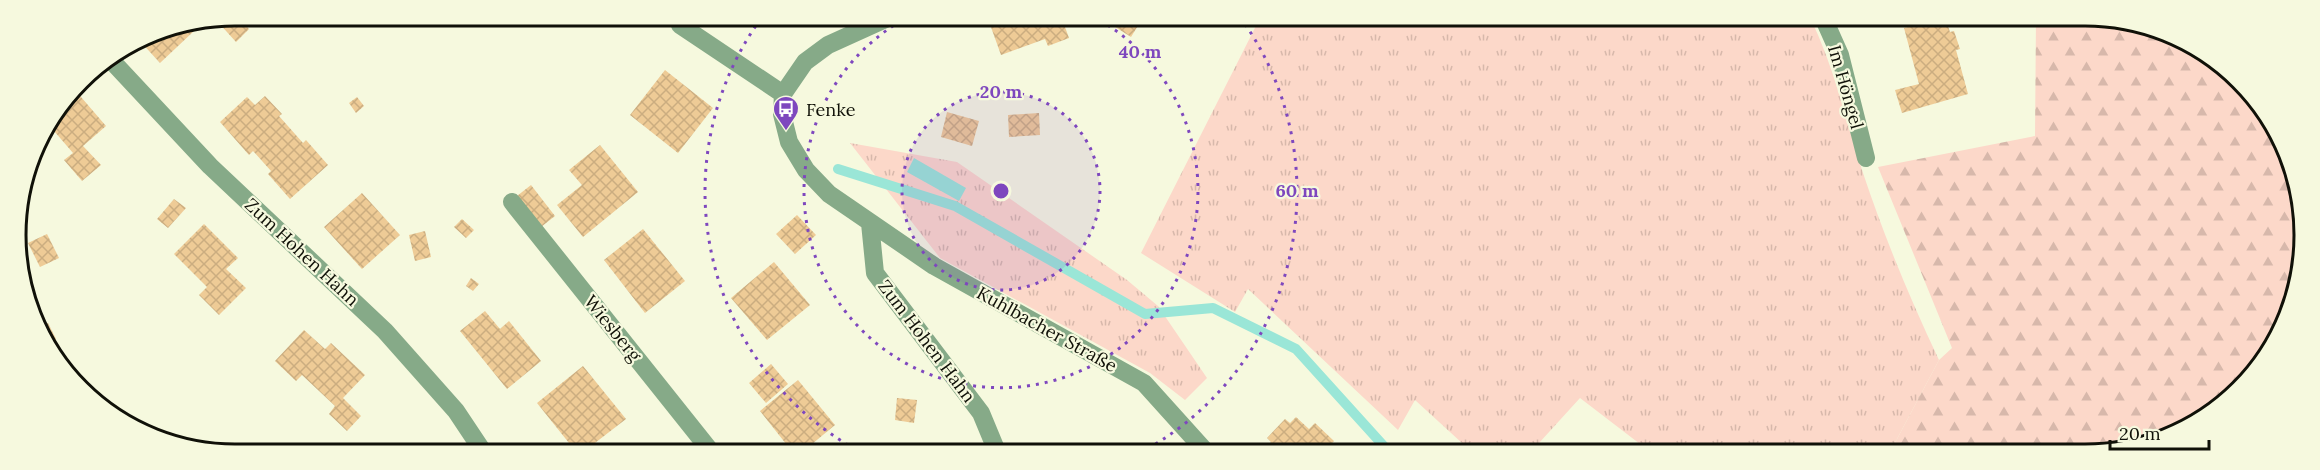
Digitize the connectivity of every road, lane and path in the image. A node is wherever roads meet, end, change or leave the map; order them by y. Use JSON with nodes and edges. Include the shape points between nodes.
{"nodes":[{"id":1,"x":681,"y":26,"type":"edge"},
{"id":2,"x":870,"y":26,"type":"edge"},
{"id":3,"x":1827,"y":26,"type":"edge"},
{"id":4,"x":115,"y":64,"type":"edge"},
{"id":5,"x":783,"y":94,"type":"junction"},
{"id":6,"x":1866,"y":158,"type":"dead end"},
{"id":7,"x":512,"y":202,"type":"dead end"},
{"id":8,"x":870,"y":223,"type":"junction"},
{"id":9,"x":478,"y":444,"type":"edge"},
{"id":10,"x":706,"y":444,"type":"edge"},
{"id":11,"x":994,"y":444,"type":"edge"},
{"id":12,"x":1199,"y":444,"type":"edge"}],
"edges":[{"from":1,"to":5,"type":"street"},
{"from":2,"to":5,"type":"street","via":[[828,45],[805,62]]},
{"from":3,"to":6,"type":"street","name":"Im Höngel","via":[[1840,55]]},
{"from":4,"to":9,"type":"street","name":"Zum Hohen Hahn","via":[[210,166],[385,331],[456,411]]},
{"from":5,"to":8,"type":"street","name":"Kuhlbacher Straße","via":[[782,114],[789,142],[806,170],[829,194]]},
{"from":7,"to":10,"type":"street","name":"Wiesberg"},
{"from":8,"to":11,"type":"street","name":"Zum Hohen Hahn","via":[[875,273],[981,412]]},
{"from":8,"to":12,"type":"street","name":"Kuhlbacher Straße","via":[[934,266],[1144,383]]}]}
